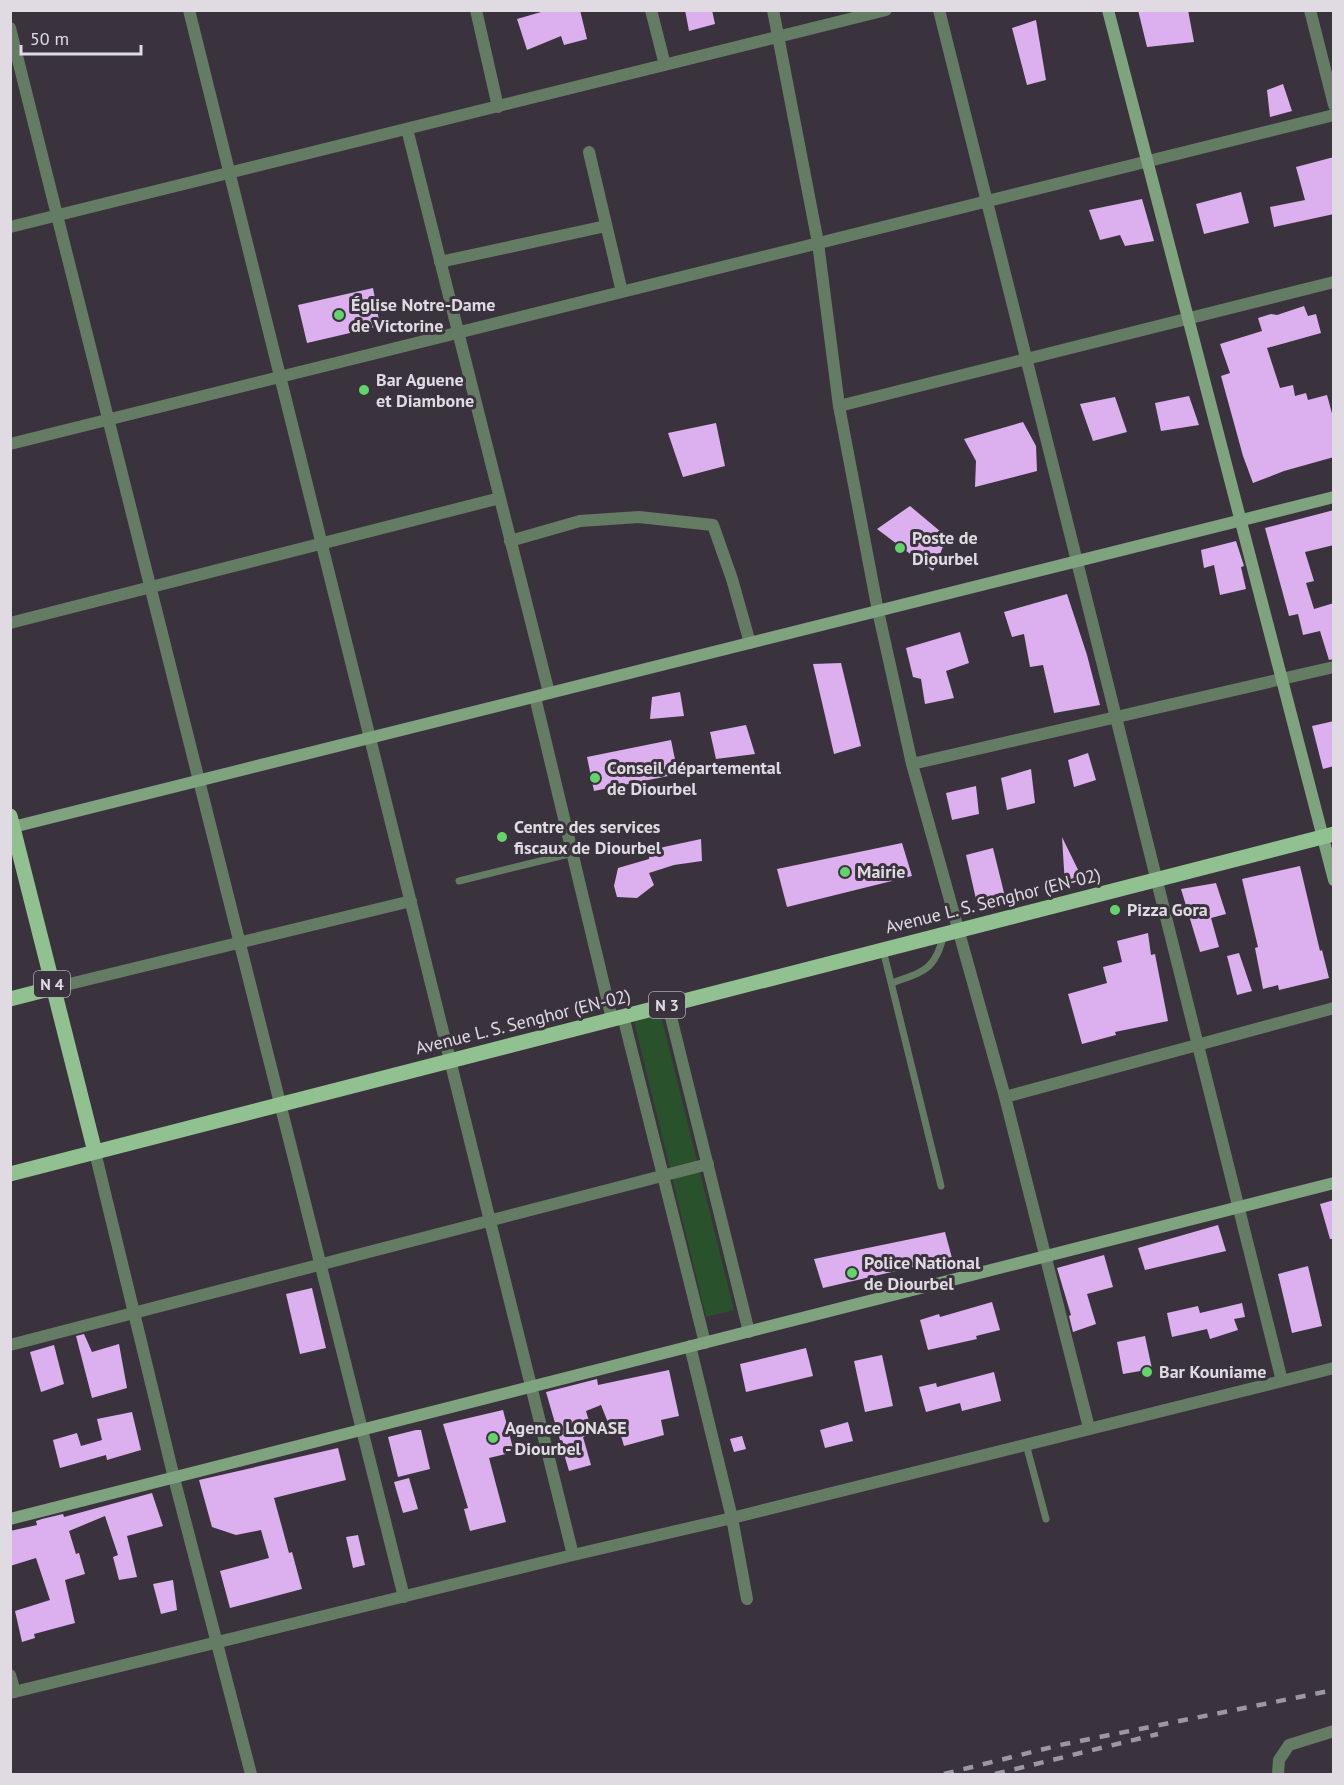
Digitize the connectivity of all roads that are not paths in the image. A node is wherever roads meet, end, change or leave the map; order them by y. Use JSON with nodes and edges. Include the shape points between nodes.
{"nodes":[{"id":1,"x":189,"y":10,"type":"edge"},
{"id":2,"x":476,"y":10,"type":"edge"},
{"id":3,"x":651,"y":10,"type":"edge"},
{"id":4,"x":773,"y":10,"type":"edge"},
{"id":5,"x":886,"y":10,"type":"edge"},
{"id":6,"x":939,"y":10,"type":"edge"},
{"id":7,"x":1108,"y":10,"type":"edge"},
{"id":8,"x":1310,"y":10,"type":"edge"},
{"id":9,"x":10,"y":28,"type":"edge"},
{"id":10,"x":778,"y":37,"type":"junction"},
{"id":11,"x":665,"y":65,"type":"junction"},
{"id":12,"x":1334,"y":105,"type":"edge"},
{"id":13,"x":498,"y":106,"type":"junction"},
{"id":14,"x":1334,"y":115,"type":"edge"},
{"id":15,"x":407,"y":129,"type":"junction"},
{"id":16,"x":589,"y":152,"type":"dead end"},
{"id":17,"x":1148,"y":161,"type":"junction"},
{"id":18,"x":230,"y":173,"type":"junction"},
{"id":19,"x":987,"y":201,"type":"junction"},
{"id":20,"x":57,"y":216,"type":"junction"},
{"id":21,"x":606,"y":226,"type":"junction"},
{"id":22,"x":10,"y":228,"type":"edge"},
{"id":23,"x":818,"y":243,"type":"junction"},
{"id":24,"x":440,"y":262,"type":"junction"},
{"id":25,"x":1334,"y":282,"type":"edge"},
{"id":26,"x":622,"y":292,"type":"junction"},
{"id":27,"x":1188,"y":318,"type":"junction"},
{"id":28,"x":458,"y":333,"type":"junction"},
{"id":29,"x":1026,"y":359,"type":"junction"},
{"id":30,"x":281,"y":377,"type":"junction"},
{"id":31,"x":839,"y":406,"type":"junction"},
{"id":32,"x":109,"y":420,"type":"junction"},
{"id":33,"x":10,"y":444,"type":"edge"},
{"id":34,"x":1334,"y":497,"type":"edge"},
{"id":35,"x":500,"y":498,"type":"junction"},
{"id":36,"x":1241,"y":520,"type":"junction"},
{"id":37,"x":510,"y":541,"type":"junction"},
{"id":38,"x":322,"y":544,"type":"junction"},
{"id":39,"x":1077,"y":561,"type":"junction"},
{"id":40,"x":150,"y":588,"type":"junction"},
{"id":41,"x":878,"y":611,"type":"junction"},
{"id":42,"x":10,"y":623,"type":"edge"},
{"id":43,"x":750,"y":643,"type":"junction"},
{"id":44,"x":1334,"y":667,"type":"edge"},
{"id":45,"x":1282,"y":679,"type":"junction"},
{"id":46,"x":549,"y":693,"type":"junction"},
{"id":47,"x":535,"y":696,"type":"junction"},
{"id":48,"x":1116,"y":717,"type":"junction"},
{"id":49,"x":370,"y":738,"type":"junction"},
{"id":50,"x":912,"y":764,"type":"junction"},
{"id":51,"x":199,"y":780,"type":"junction"},
{"id":52,"x":12,"y":822,"type":"edge"},
{"id":53,"x":1328,"y":835,"type":"edge"},
{"id":54,"x":573,"y":853,"type":"junction"},
{"id":55,"x":1156,"y":879,"type":"junction"},
{"id":56,"x":1334,"y":880,"type":"edge"},
{"id":57,"x":459,"y":881,"type":"dead end"},
{"id":58,"x":411,"y":901,"type":"junction"},
{"id":59,"x":951,"y":932,"type":"junction"},
{"id":60,"x":240,"y":943,"type":"junction"},
{"id":61,"x":884,"y":950,"type":"junction"},
{"id":62,"x":892,"y":983,"type":"junction"},
{"id":63,"x":53,"y":988,"type":"junction"},
{"id":64,"x":10,"y":999,"type":"edge"},
{"id":65,"x":668,"y":1005,"type":"junction"},
{"id":66,"x":1334,"y":1008,"type":"edge"},
{"id":67,"x":618,"y":1018,"type":"junction"},
{"id":68,"x":1198,"y":1045,"type":"junction"},
{"id":69,"x":451,"y":1061,"type":"junction"},
{"id":70,"x":1005,"y":1098,"type":"junction"},
{"id":71,"x":280,"y":1104,"type":"junction"},
{"id":72,"x":94,"y":1152,"type":"junction"},
{"id":73,"x":708,"y":1164,"type":"junction"},
{"id":74,"x":10,"y":1174,"type":"edge"},
{"id":75,"x":663,"y":1176,"type":"junction"},
{"id":76,"x":1334,"y":1183,"type":"edge"},
{"id":77,"x":941,"y":1186,"type":"dead end"},
{"id":78,"x":1238,"y":1208,"type":"junction"},
{"id":79,"x":490,"y":1221,"type":"junction"},
{"id":80,"x":1045,"y":1257,"type":"junction"},
{"id":81,"x":320,"y":1265,"type":"junction"},
{"id":82,"x":133,"y":1313,"type":"junction"},
{"id":83,"x":749,"y":1332,"type":"junction"},
{"id":84,"x":705,"y":1343,"type":"junction"},
{"id":85,"x":10,"y":1345,"type":"edge"},
{"id":86,"x":690,"y":1346,"type":"junction"},
{"id":87,"x":1334,"y":1368,"type":"edge"},
{"id":88,"x":1282,"y":1381,"type":"junction"},
{"id":89,"x":532,"y":1387,"type":"junction"},
{"id":90,"x":1089,"y":1428,"type":"junction"},
{"id":91,"x":362,"y":1430,"type":"junction"},
{"id":92,"x":1026,"y":1444,"type":"junction"},
{"id":93,"x":174,"y":1478,"type":"junction"},
{"id":94,"x":732,"y":1518,"type":"junction"},
{"id":95,"x":10,"y":1519,"type":"edge"},
{"id":96,"x":1046,"y":1519,"type":"dead end"},
{"id":97,"x":573,"y":1555,"type":"junction"},
{"id":98,"x":404,"y":1597,"type":"junction"},
{"id":99,"x":747,"y":1599,"type":"dead end"},
{"id":100,"x":218,"y":1642,"type":"junction"},
{"id":101,"x":10,"y":1675,"type":"edge"},
{"id":102,"x":13,"y":1693,"type":"edge"},
{"id":103,"x":1334,"y":1731,"type":"edge"},
{"id":104,"x":251,"y":1774,"type":"edge"},
{"id":105,"x":1278,"y":1774,"type":"edge"}],
"edges":[{"from":1,"to":18,"type":"street"},
{"from":2,"to":13,"type":"street"},
{"from":3,"to":11,"type":"street"},
{"from":4,"to":10,"type":"street"},
{"from":5,"to":10,"type":"street"},
{"from":6,"to":19,"type":"street"},
{"from":7,"to":17,"type":"street"},
{"from":8,"to":12,"type":"street"},
{"from":9,"to":20,"type":"street"},
{"from":10,"to":11,"type":"street"},
{"from":10,"to":23,"type":"street"},
{"from":11,"to":13,"type":"street"},
{"from":13,"to":15,"type":"street"},
{"from":14,"to":17,"type":"street"},
{"from":15,"to":18,"type":"street"},
{"from":15,"to":24,"type":"street"},
{"from":16,"to":21,"type":"street"},
{"from":17,"to":19,"type":"street"},
{"from":17,"to":27,"type":"street"},
{"from":18,"to":20,"type":"street"},
{"from":18,"to":30,"type":"street"},
{"from":19,"to":23,"type":"street"},
{"from":19,"to":29,"type":"street"},
{"from":20,"to":22,"type":"street"},
{"from":20,"to":32,"type":"street"},
{"from":21,"to":24,"type":"street"},
{"from":21,"to":26,"type":"street"},
{"from":23,"to":26,"type":"street"},
{"from":23,"to":31,"type":"street"},
{"from":24,"to":28,"type":"street"},
{"from":25,"to":27,"type":"street"},
{"from":26,"to":28,"type":"street"},
{"from":27,"to":29,"type":"street"},
{"from":27,"to":36,"type":"street"},
{"from":28,"to":30,"type":"street"},
{"from":28,"to":35,"type":"street"},
{"from":29,"to":31,"type":"street"},
{"from":29,"to":39,"type":"street"},
{"from":30,"to":32,"type":"street"},
{"from":30,"to":38,"type":"street"},
{"from":31,"to":41,"type":"street"},
{"from":32,"to":33,"type":"street"},
{"from":32,"to":40,"type":"street"},
{"from":34,"to":36,"type":"street"},
{"from":35,"to":37,"type":"street"},
{"from":35,"to":38,"type":"street"},
{"from":36,"to":39,"type":"street"},
{"from":36,"to":45,"type":"street"},
{"from":37,"to":43,"type":"street","via":[[580,521],[639,517],[713,525]]},
{"from":37,"to":46,"type":"street"},
{"from":38,"to":40,"type":"street"},
{"from":38,"to":49,"type":"street"},
{"from":39,"to":41,"type":"street"},
{"from":39,"to":48,"type":"street"},
{"from":40,"to":42,"type":"street"},
{"from":40,"to":51,"type":"street"},
{"from":41,"to":43,"type":"street"},
{"from":41,"to":50,"type":"street"},
{"from":43,"to":46,"type":"street"},
{"from":44,"to":45,"type":"street"},
{"from":45,"to":48,"type":"street"},
{"from":45,"to":53,"type":"street"},
{"from":46,"to":47,"type":"street"},
{"from":47,"to":49,"type":"street"},
{"from":47,"to":54,"type":"street"},
{"from":48,"to":50,"type":"street"},
{"from":48,"to":55,"type":"street"},
{"from":49,"to":51,"type":"street"},
{"from":49,"to":58,"type":"street"},
{"from":50,"to":59,"type":"street"},
{"from":51,"to":52,"type":"street"},
{"from":51,"to":60,"type":"street"},
{"from":52,"to":63,"type":"main road","number":"N 4"},
{"from":53,"to":55,"type":"main road","name":"Avenue L. S. Senghor (EN-02)","number":"N 3"},
{"from":53,"to":56,"type":"street"},
{"from":54,"to":57,"type":"lane"},
{"from":54,"to":67,"type":"street"},
{"from":55,"to":59,"type":"main road","name":"Avenue L. S. Senghor (EN-02)","number":"N 3"},
{"from":55,"to":68,"type":"street"},
{"from":58,"to":60,"type":"street"},
{"from":58,"to":69,"type":"street"},
{"from":59,"to":61,"type":"main road","name":"Avenue L. S. Senghor (EN-02)","number":"N 3"},
{"from":59,"to":62,"type":"lane","via":[[924,972]]},
{"from":59,"to":70,"type":"street"},
{"from":60,"to":63,"type":"street"},
{"from":60,"to":71,"type":"street"},
{"from":61,"to":62,"type":"lane"},
{"from":61,"to":65,"type":"main road","name":"Avenue L. S. Senghor (EN-02)","number":"N 3"},
{"from":62,"to":77,"type":"lane"},
{"from":63,"to":64,"type":"main road"},
{"from":63,"to":72,"type":"main road","number":"N 4"},
{"from":65,"to":67,"type":"main road","name":"Avenue L. S. Senghor (EN-02)","number":"N 3"},
{"from":65,"to":73,"type":"street"},
{"from":66,"to":68,"type":"street"},
{"from":67,"to":69,"type":"main road","name":"Avenue L. S. Senghor (EN-02)","number":"N 3"},
{"from":67,"to":75,"type":"street"},
{"from":68,"to":70,"type":"street"},
{"from":68,"to":78,"type":"street"},
{"from":69,"to":71,"type":"main road","name":"Avenue L. S. Senghor (EN-02)","number":"N 3"},
{"from":69,"to":79,"type":"street"},
{"from":70,"to":80,"type":"street"},
{"from":71,"to":72,"type":"main road","name":"Avenue L. S. Senghor (EN-02)","number":"N 3"},
{"from":71,"to":81,"type":"street"},
{"from":72,"to":74,"type":"main road","name":"Avenue L. S. Senghor (EN-02)","number":"N 3"},
{"from":72,"to":82,"type":"street"},
{"from":73,"to":75,"type":"street"},
{"from":73,"to":83,"type":"street"},
{"from":75,"to":79,"type":"street"},
{"from":75,"to":84,"type":"street"},
{"from":76,"to":78,"type":"street"},
{"from":78,"to":80,"type":"street"},
{"from":78,"to":88,"type":"street"},
{"from":79,"to":81,"type":"street"},
{"from":79,"to":89,"type":"street"},
{"from":80,"to":83,"type":"street"},
{"from":80,"to":90,"type":"street"},
{"from":81,"to":82,"type":"street"},
{"from":81,"to":91,"type":"street"},
{"from":82,"to":85,"type":"street"},
{"from":82,"to":93,"type":"street"},
{"from":83,"to":84,"type":"street"},
{"from":84,"to":86,"type":"street"},
{"from":86,"to":89,"type":"street"},
{"from":86,"to":94,"type":"street"},
{"from":87,"to":88,"type":"street"},
{"from":88,"to":90,"type":"street"},
{"from":89,"to":91,"type":"street"},
{"from":89,"to":97,"type":"street"},
{"from":90,"to":92,"type":"street"},
{"from":91,"to":93,"type":"street"},
{"from":91,"to":98,"type":"street"},
{"from":92,"to":94,"type":"street"},
{"from":92,"to":96,"type":"lane"},
{"from":93,"to":95,"type":"street"},
{"from":93,"to":100,"type":"street"},
{"from":94,"to":97,"type":"street"},
{"from":94,"to":99,"type":"street"},
{"from":97,"to":98,"type":"street"},
{"from":98,"to":100,"type":"street"},
{"from":100,"to":102,"type":"street"},
{"from":100,"to":104,"type":"street"},
{"from":101,"to":102,"type":"street"},
{"from":103,"to":105,"type":"street","via":[[1289,1745],[1279,1760]]}]}
